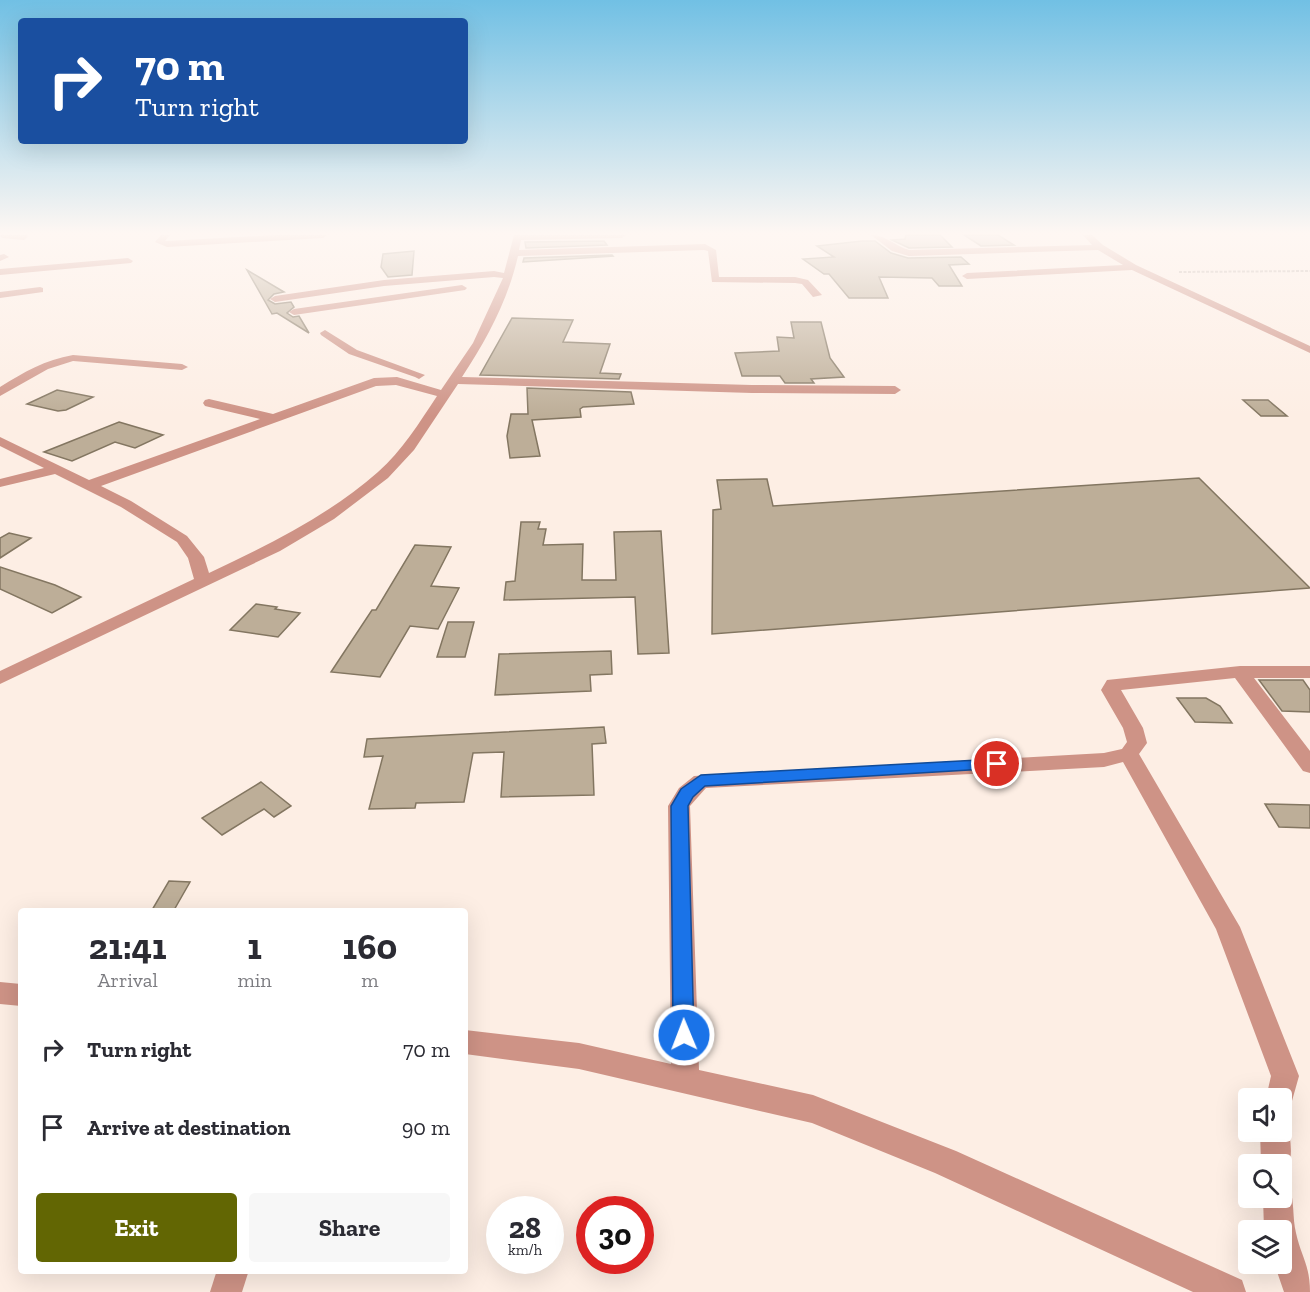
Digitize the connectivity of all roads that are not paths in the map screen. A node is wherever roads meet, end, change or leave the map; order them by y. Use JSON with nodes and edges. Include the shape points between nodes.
{"nodes":[{"id":1,"x":295,"y":295,"type":"edge"},
{"id":2,"x":416,"y":295,"type":"edge"},
{"id":3,"x":495,"y":295,"type":"edge"},
{"id":4,"x":1193,"y":295,"type":"edge"},
{"id":5,"x":275,"y":298,"type":"dead end"},
{"id":6,"x":294,"y":312,"type":"dead end"},
{"id":7,"x":325,"y":333,"type":"dead end"},
{"id":8,"x":1310,"y":350,"type":"edge"},
{"id":9,"x":182,"y":367,"type":"dead end"},
{"id":10,"x":451,"y":387,"type":"junction"},
{"id":11,"x":895,"y":390,"type":"dead end"},
{"id":12,"x":0,"y":392,"type":"edge"},
{"id":13,"x":208,"y":403,"type":"dead end"},
{"id":14,"x":274,"y":418,"type":"junction"},
{"id":15,"x":0,"y":441,"type":"edge"},
{"id":16,"x":59,"y":469,"type":"junction"},
{"id":17,"x":0,"y":483,"type":"edge"},
{"id":18,"x":89,"y":484,"type":"junction"},
{"id":19,"x":203,"y":581,"type":"junction"},
{"id":20,"x":1240,"y":672,"type":"junction"},
{"id":21,"x":1310,"y":672,"type":"edge"},
{"id":22,"x":0,"y":678,"type":"edge"},
{"id":23,"x":1129,"y":754,"type":"junction"},
{"id":24,"x":1310,"y":766,"type":"edge"},
{"id":25,"x":0,"y":993,"type":"edge"},
{"id":26,"x":18,"y":995,"type":"edge"},
{"id":27,"x":468,"y":1042,"type":"edge"},
{"id":28,"x":685,"y":1081,"type":"junction"},
{"id":29,"x":1282,"y":1088,"type":"edge"},
{"id":30,"x":1292,"y":1268,"type":"edge"},
{"id":31,"x":232,"y":1274,"type":"edge"},
{"id":32,"x":226,"y":1292,"type":"edge"},
{"id":33,"x":1230,"y":1292,"type":"edge"},
{"id":34,"x":1300,"y":1292,"type":"edge"}],
"edges":[{"from":1,"to":5,"type":"street"},
{"from":2,"to":6,"type":"street"},
{"from":3,"to":10,"type":"street","via":[[478,343]]},
{"from":4,"to":8,"type":"street"},
{"from":7,"to":10,"type":"street","via":[[353,352]]},
{"from":9,"to":12,"type":"street","via":[[66,358],[43,364]]},
{"from":10,"to":11,"type":"street"},
{"from":10,"to":14,"type":"street","via":[[374,382]]},
{"from":10,"to":19,"type":"street","via":[[409,447],[360,494],[274,548]]},
{"from":13,"to":14,"type":"street"},
{"from":14,"to":18,"type":"street"},
{"from":15,"to":16,"type":"street"},
{"from":16,"to":17,"type":"street"},
{"from":16,"to":18,"type":"street"},
{"from":18,"to":19,"type":"street","via":[[182,539],[196,556]]},
{"from":19,"to":22,"type":"street"},
{"from":20,"to":21,"type":"street"},
{"from":20,"to":23,"type":"street","via":[[1114,684],[1111,690],[1133,728],[1137,743]]},
{"from":20,"to":24,"type":"street"},
{"from":23,"to":28,"type":"street","via":[[1104,760],[701,781],[679,806]]},
{"from":23,"to":29,"type":"street","via":[[1228,927],[1285,1076]]},
{"from":25,"to":26,"type":"street"},
{"from":27,"to":28,"type":"street","via":[[579,1056]]},
{"from":28,"to":33,"type":"street","via":[[813,1109],[945,1162]]},
{"from":30,"to":34,"type":"street"},
{"from":31,"to":32,"type":"street"}]}
